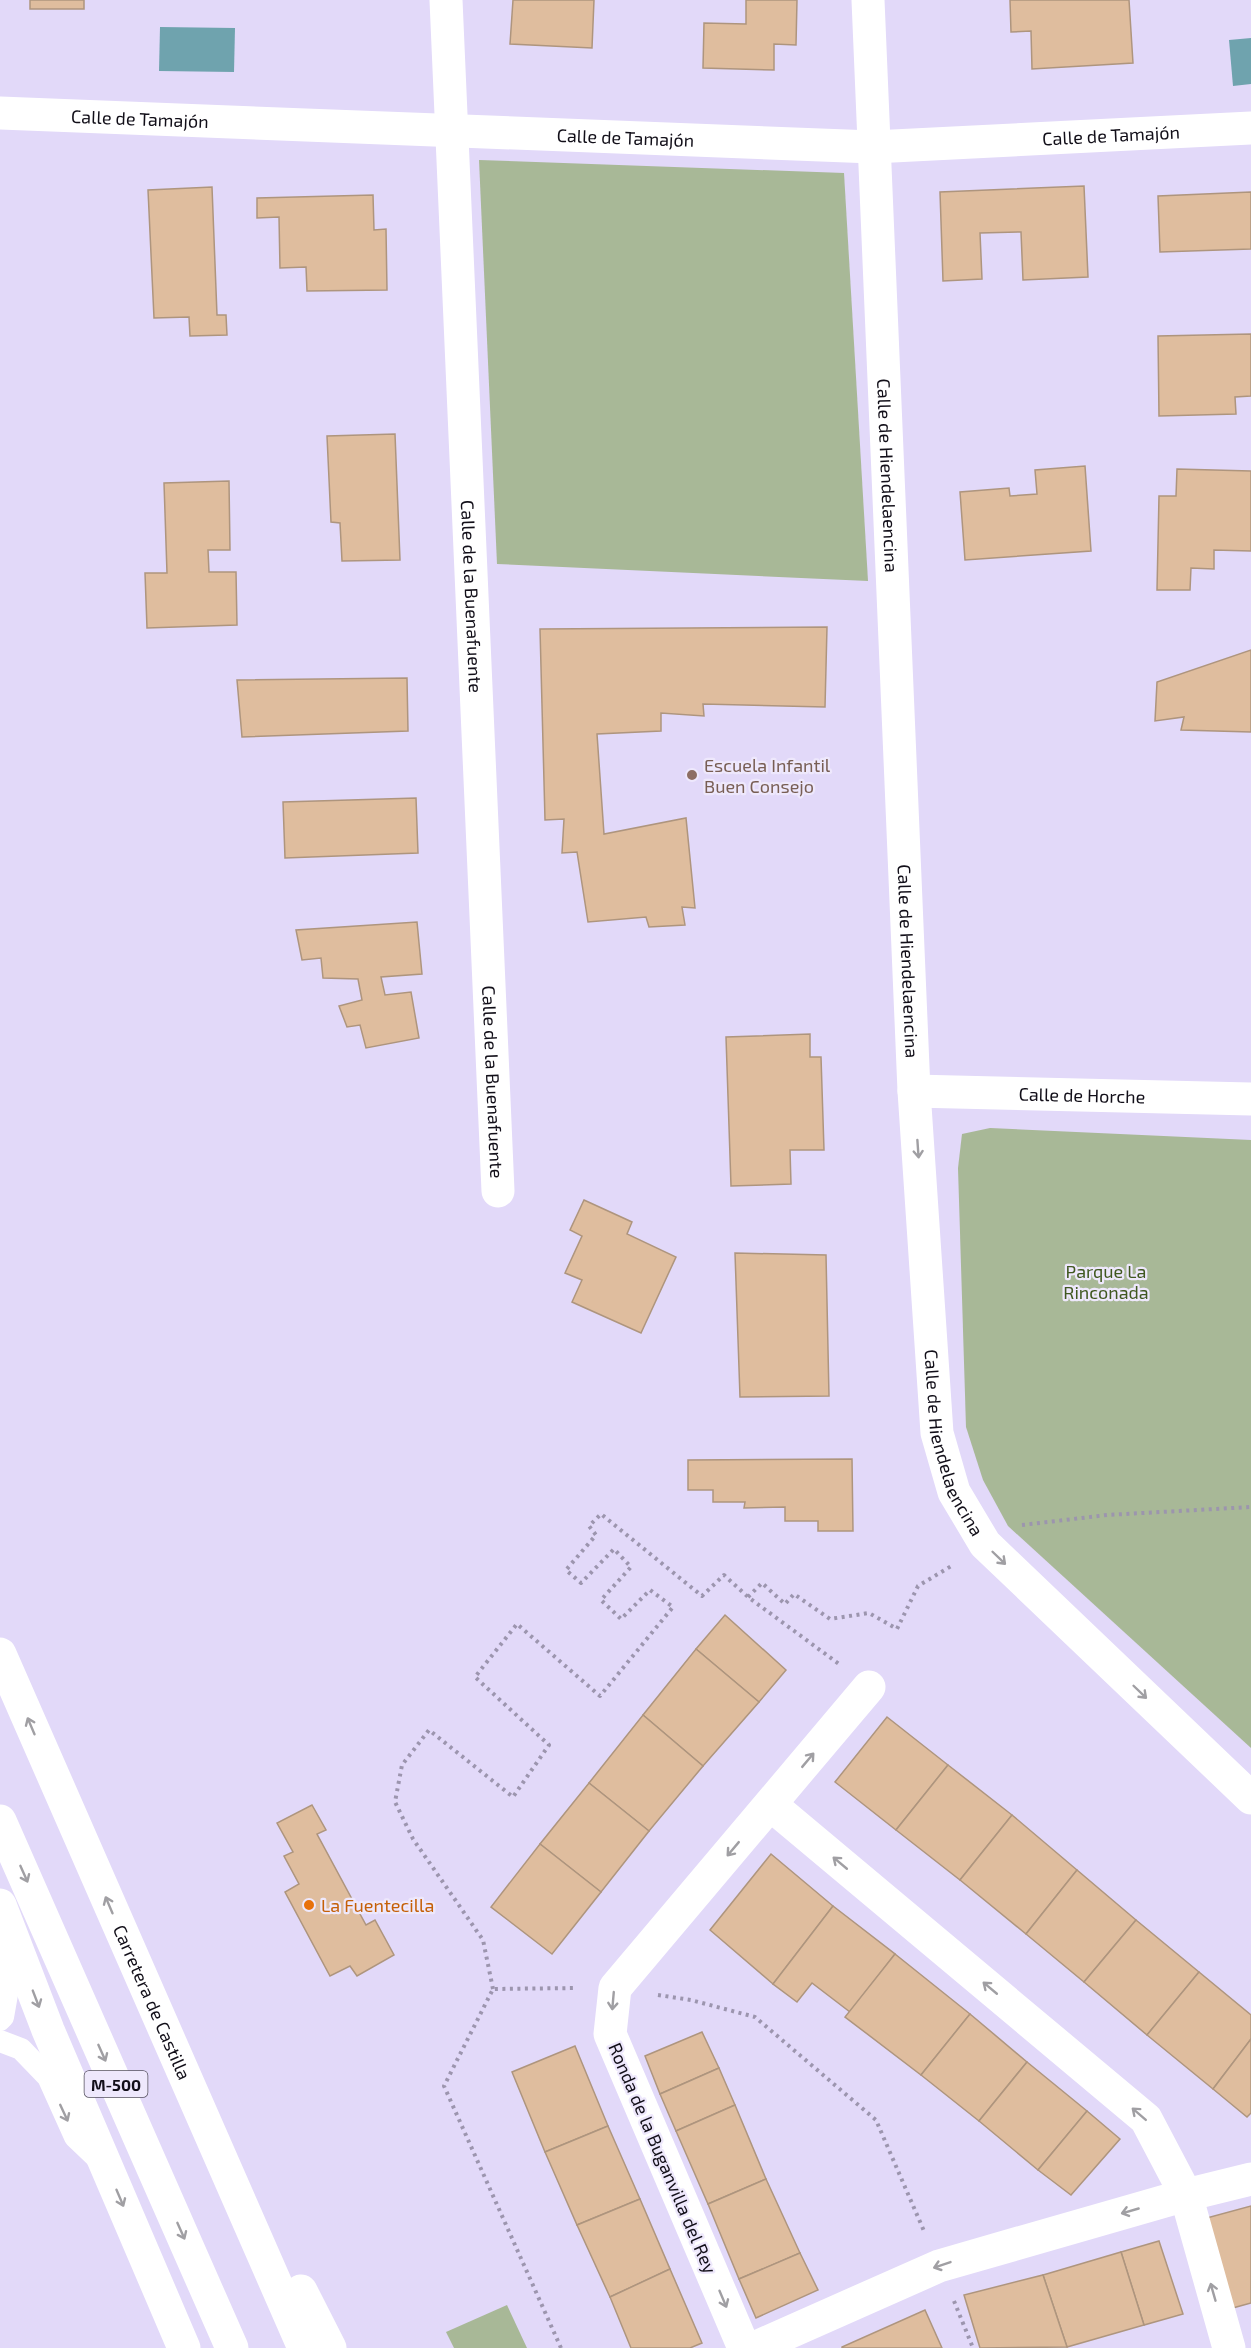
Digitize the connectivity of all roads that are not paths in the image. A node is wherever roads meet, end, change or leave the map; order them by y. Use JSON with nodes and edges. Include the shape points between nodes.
{"nodes":[{"id":1,"x":446,"y":0,"type":"edge"},
{"id":2,"x":868,"y":0,"type":"edge"},
{"id":3,"x":0,"y":112,"type":"edge"},
{"id":4,"x":1251,"y":128,"type":"edge"},
{"id":5,"x":452,"y":132,"type":"junction"},
{"id":6,"x":873,"y":147,"type":"junction"},
{"id":7,"x":914,"y":1091,"type":"junction"},
{"id":8,"x":1251,"y":1099,"type":"edge"},
{"id":9,"x":498,"y":1191,"type":"dead end"},
{"id":10,"x":0,"y":1654,"type":"edge"},
{"id":11,"x":869,"y":1687,"type":"road end"},
{"id":12,"x":1251,"y":1798,"type":"edge"},
{"id":13,"x":771,"y":1805,"type":"junction"},
{"id":14,"x":0,"y":1821,"type":"edge"},
{"id":15,"x":0,"y":1905,"type":"edge"},
{"id":16,"x":0,"y":1923,"type":"edge"},
{"id":17,"x":148,"y":1997,"type":"junction"},
{"id":18,"x":0,"y":2020,"type":"edge"},
{"id":19,"x":0,"y":2041,"type":"edge"},
{"id":20,"x":106,"y":2167,"type":"junction"},
{"id":21,"x":1251,"y":2179,"type":"edge"},
{"id":22,"x":1186,"y":2195,"type":"junction"},
{"id":23,"x":168,"y":2311,"type":"junction"},
{"id":24,"x":169,"y":2348,"type":"edge"},
{"id":25,"x":184,"y":2348,"type":"edge"},
{"id":26,"x":232,"y":2348,"type":"edge"},
{"id":27,"x":304,"y":2348,"type":"edge"},
{"id":28,"x":330,"y":2348,"type":"edge"},
{"id":29,"x":744,"y":2348,"type":"edge"},
{"id":30,"x":754,"y":2348,"type":"edge"},
{"id":31,"x":1229,"y":2348,"type":"edge"}],
"edges":[{"from":1,"to":5,"type":"main road","name":"Calle de la Buenafuente"},
{"from":2,"to":6,"type":"main road","name":"Calle de Hiendelaencina"},
{"from":3,"to":5,"type":"main road","name":"Calle de Tamajón"},
{"from":4,"to":6,"type":"main road","name":"Calle de Tamajón"},
{"from":5,"to":6,"type":"main road","name":"Calle de Tamajón"},
{"from":5,"to":9,"type":"main road","name":"Calle de la Buenafuente"},
{"from":6,"to":7,"type":"main road","name":"Calle de Hiendelaencina"},
{"from":7,"to":8,"type":"main road","name":"Calle de Horche"},
{"from":7,"to":12,"type":"main road","name":"Calle de Hiendelaencina","one_way":true,"via":[[937,1433],[954,1492],[985,1544]]},
{"from":17,"to":10,"type":"main road","name":"Carretera de Castilla","one_way":true},
{"from":13,"to":11,"type":"main road","name":"Ronda de la Buganvilla del Rey","one_way":true},
{"from":22,"to":13,"type":"main road","one_way":true,"via":[[1146,2119]]},
{"from":13,"to":29,"type":"main road","name":"Ronda de la Buganvilla del Rey","one_way":true,"via":[[615,1988],[610,2034]]},
{"from":14,"to":26,"type":"main road","number":"M-500","one_way":true},
{"from":15,"to":20,"type":"main road","number":"M-500","one_way":true},
{"from":16,"to":18,"type":"lane","via":[[10,1977]]},
{"from":17,"to":27,"type":"main road","name":"Carretera de Castilla"},
{"from":17,"to":28,"type":"main road"},
{"from":19,"to":20,"type":"lane","one_way":true,"via":[[21,2049],[48,2077],[75,2137]]},
{"from":20,"to":23,"type":"main road","number":"M-500","one_way":true},
{"from":21,"to":22,"type":"main road"},
{"from":22,"to":30,"type":"main road","one_way":true,"via":[[939,2266]]},
{"from":31,"to":22,"type":"main road","one_way":true},
{"from":23,"to":24,"type":"lane"},
{"from":23,"to":25,"type":"main road","number":"M-500"}]}
